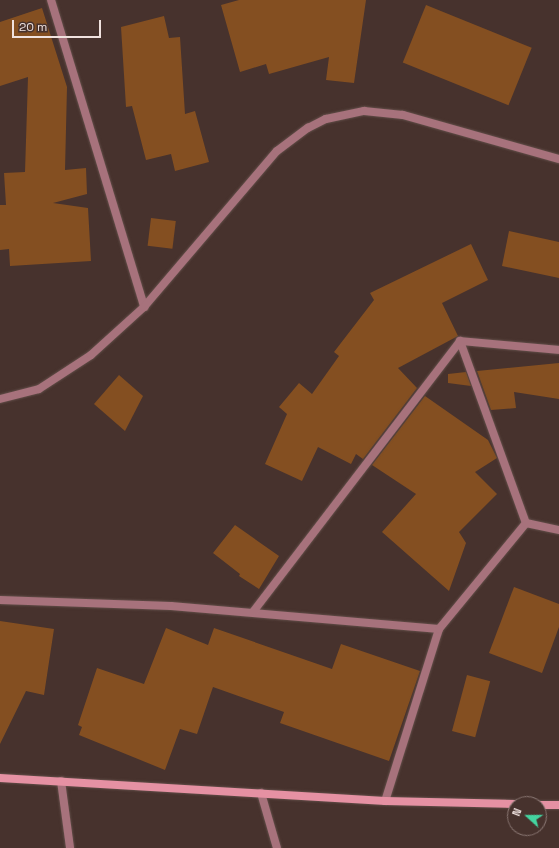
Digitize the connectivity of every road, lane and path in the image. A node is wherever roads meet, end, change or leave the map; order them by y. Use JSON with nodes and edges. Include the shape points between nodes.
{"nodes":[{"id":1,"x":51,"y":0,"type":"edge"},
{"id":2,"x":559,"y":159,"type":"edge"},
{"id":3,"x":144,"y":307,"type":"junction"},
{"id":4,"x":460,"y":341,"type":"junction"},
{"id":5,"x":559,"y":350,"type":"edge"},
{"id":6,"x":0,"y":399,"type":"edge"},
{"id":7,"x":526,"y":523,"type":"junction"},
{"id":8,"x":559,"y":530,"type":"edge"},
{"id":9,"x":0,"y":600,"type":"edge"},
{"id":10,"x":253,"y":612,"type":"junction"},
{"id":11,"x":439,"y":629,"type":"junction"},
{"id":12,"x":0,"y":778,"type":"edge"},
{"id":13,"x":61,"y":781,"type":"junction"},
{"id":14,"x":261,"y":793,"type":"junction"},
{"id":15,"x":385,"y":801,"type":"junction"},
{"id":16,"x":507,"y":804,"type":"edge"},
{"id":17,"x":547,"y":805,"type":"edge"},
{"id":18,"x":559,"y":806,"type":"edge"},
{"id":19,"x":70,"y":848,"type":"edge"},
{"id":20,"x":277,"y":848,"type":"edge"}],
"edges":[{"from":1,"to":3,"type":"street"},
{"from":2,"to":3,"type":"street","via":[[403,115],[364,112],[326,120],[291,138],[276,151]]},
{"from":3,"to":6,"type":"street","via":[[91,355],[39,389]]},
{"from":4,"to":5,"type":"street"},
{"from":4,"to":7,"type":"street"},
{"from":4,"to":10,"type":"street"},
{"from":7,"to":8,"type":"street"},
{"from":7,"to":11,"type":"street"},
{"from":9,"to":10,"type":"street","via":[[171,606]]},
{"from":10,"to":11,"type":"street"},
{"from":11,"to":15,"type":"street"},
{"from":12,"to":13,"type":"main road"},
{"from":13,"to":14,"type":"main road"},
{"from":13,"to":19,"type":"street"},
{"from":14,"to":15,"type":"main road"},
{"from":14,"to":20,"type":"street"},
{"from":15,"to":16,"type":"main road"},
{"from":17,"to":18,"type":"main road"}]}
